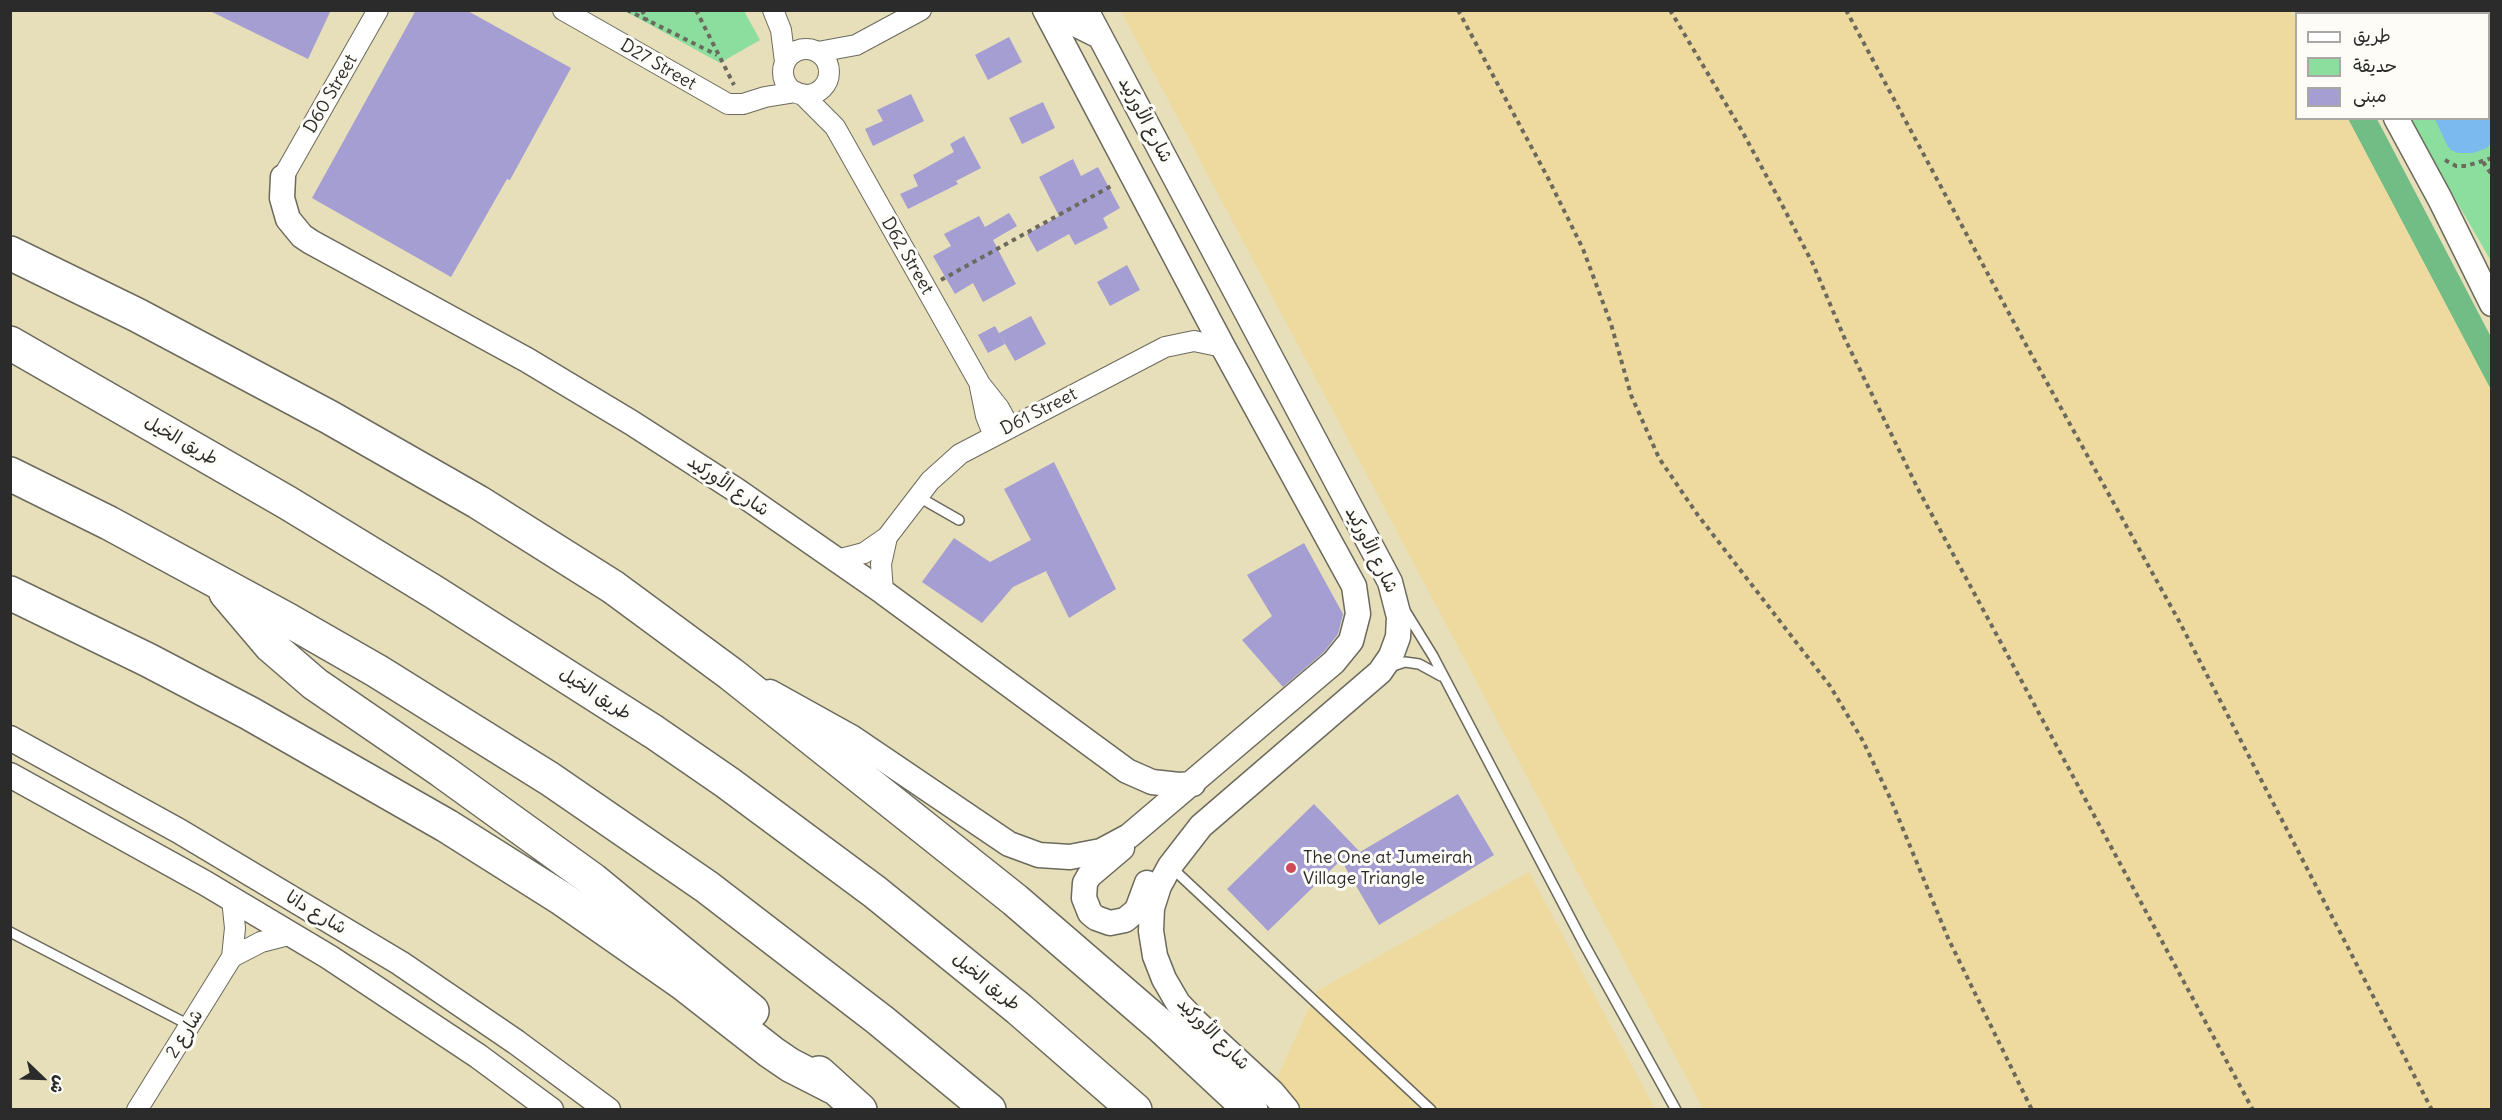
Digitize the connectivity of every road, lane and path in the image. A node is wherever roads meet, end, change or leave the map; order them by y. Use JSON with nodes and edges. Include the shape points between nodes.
{"nodes":[{"id":1,"x":378,"y":10,"type":"edge"},
{"id":2,"x":563,"y":10,"type":"edge"},
{"id":3,"x":627,"y":10,"type":"edge"},
{"id":4,"x":642,"y":10,"type":"edge"},
{"id":5,"x":696,"y":10,"type":"edge"},
{"id":6,"x":921,"y":10,"type":"edge"},
{"id":7,"x":1045,"y":10,"type":"edge"},
{"id":8,"x":1066,"y":10,"type":"edge"},
{"id":9,"x":1086,"y":10,"type":"edge"},
{"id":10,"x":1458,"y":10,"type":"edge"},
{"id":11,"x":1670,"y":10,"type":"edge"},
{"id":12,"x":1846,"y":10,"type":"edge"},
{"id":13,"x":775,"y":15,"type":"edge"},
{"id":14,"x":647,"y":21,"type":"junction"},
{"id":15,"x":1099,"y":36,"type":"junction"},
{"id":16,"x":856,"y":45,"type":"junction"},
{"id":17,"x":814,"y":51,"type":"junction"},
{"id":18,"x":719,"y":56,"type":"junction"},
{"id":19,"x":784,"y":65,"type":"junction"},
{"id":20,"x":827,"y":77,"type":"junction"},
{"id":21,"x":799,"y":93,"type":"junction"},
{"id":22,"x":749,"y":102,"type":"junction"},
{"id":23,"x":2398,"y":120,"type":"edge"},
{"id":24,"x":835,"y":127,"type":"junction"},
{"id":25,"x":2441,"y":157,"type":"dead end"},
{"id":26,"x":2492,"y":158,"type":"edge"},
{"id":27,"x":2483,"y":162,"type":"junction"},
{"id":28,"x":1132,"y":174,"type":"junction"},
{"id":29,"x":2492,"y":176,"type":"edge"},
{"id":30,"x":283,"y":177,"type":"joint"},
{"id":31,"x":10,"y":253,"type":"edge"},
{"id":32,"x":926,"y":289,"type":"junction"},
{"id":33,"x":2492,"y":303,"type":"edge"},
{"id":34,"x":10,"y":343,"type":"edge"},
{"id":35,"x":1223,"y":347,"type":"junction"},
{"id":36,"x":1002,"y":432,"type":"junction"},
{"id":37,"x":10,"y":474,"type":"edge"},
{"id":38,"x":917,"y":496,"type":"junction"},
{"id":39,"x":959,"y":520,"type":"dead end"},
{"id":40,"x":887,"y":537,"type":"junction"},
{"id":41,"x":837,"y":560,"type":"junction"},
{"id":42,"x":215,"y":580,"type":"junction"},
{"id":43,"x":883,"y":592,"type":"junction"},
{"id":44,"x":10,"y":593,"type":"edge"},
{"id":45,"x":1395,"y":597,"type":"junction"},
{"id":46,"x":1380,"y":672,"type":"junction"},
{"id":47,"x":731,"y":674,"type":"junction"},
{"id":48,"x":1442,"y":677,"type":"junction"},
{"id":49,"x":10,"y":738,"type":"edge"},
{"id":50,"x":10,"y":775,"type":"edge"},
{"id":51,"x":1193,"y":784,"type":"junction"},
{"id":52,"x":1201,"y":826,"type":"junction"},
{"id":53,"x":1142,"y":827,"type":"junction"},
{"id":54,"x":1170,"y":866,"type":"junction"},
{"id":55,"x":232,"y":898,"type":"junction"},
{"id":56,"x":10,"y":932,"type":"edge"},
{"id":57,"x":292,"y":934,"type":"junction"},
{"id":58,"x":232,"y":957,"type":"junction"},
{"id":59,"x":191,"y":1026,"type":"junction"},
{"id":60,"x":833,"y":1087,"type":"junction"},
{"id":61,"x":137,"y":1110,"type":"edge"},
{"id":62,"x":551,"y":1110,"type":"edge"},
{"id":63,"x":608,"y":1110,"type":"edge"},
{"id":64,"x":860,"y":1110,"type":"edge"},
{"id":65,"x":990,"y":1110,"type":"edge"},
{"id":66,"x":1135,"y":1110,"type":"edge"},
{"id":67,"x":1251,"y":1110,"type":"edge"},
{"id":68,"x":1287,"y":1110,"type":"edge"},
{"id":69,"x":1431,"y":1110,"type":"edge"},
{"id":70,"x":1676,"y":1110,"type":"edge"},
{"id":71,"x":2032,"y":1110,"type":"edge"},
{"id":72,"x":2253,"y":1110,"type":"edge"},
{"id":73,"x":2432,"y":1110,"type":"edge"}],
"edges":[{"from":1,"to":30,"type":"street","name":"D60 Street"},
{"from":2,"to":22,"type":"street","name":"D27 Street","via":[[721,101]]},
{"from":3,"to":14,"type":"path"},
{"from":4,"to":14,"type":"path"},
{"from":5,"to":18,"type":"path"},
{"from":6,"to":16,"type":"street"},
{"from":7,"to":28,"type":"street","name":"شارع الأوركيد"},
{"from":8,"to":15,"type":"street","via":[[1077,26]]},
{"from":9,"to":15,"type":"street","name":"شارع الأوركيد"},
{"from":10,"to":71,"type":"path","via":[[1584,249],[1631,395],[1659,458],[1697,514],[1830,686],[1863,741],[1948,938]]},
{"from":11,"to":72,"type":"path","via":[[1779,200],[1918,489]]},
{"from":12,"to":73,"type":"path","via":[[2179,621]]},
{"from":13,"to":17,"type":"street"},
{"from":13,"to":19,"type":"street"},
{"from":14,"to":18,"type":"path"},
{"from":15,"to":45,"type":"street","name":"شارع الأوركيد"},
{"from":16,"to":17,"type":"street"},
{"from":16,"to":20,"type":"street"},
{"from":17,"to":19,"type":"street","via":[[795,51]]},
{"from":17,"to":20,"type":"street","via":[[826,61]]},
{"from":18,"to":22,"type":"path"},
{"from":19,"to":21,"type":"street","via":[[786,85]]},
{"from":19,"to":22,"type":"street"},
{"from":20,"to":21,"type":"street","via":[[816,92]]},
{"from":20,"to":24,"type":"street","name":"D62 Street"},
{"from":21,"to":22,"type":"street","name":"D27 Street"},
{"from":21,"to":24,"type":"street","name":"D62 Street"},
{"from":23,"to":33,"type":"street"},
{"from":24,"to":32,"type":"street","name":"D62 Street"},
{"from":25,"to":27,"type":"path","via":[[2456,166]]},
{"from":26,"to":27,"type":"path"},
{"from":27,"to":29,"type":"path"},
{"from":28,"to":32,"type":"path"},
{"from":28,"to":35,"type":"street","name":"شارع الأوركيد"},
{"from":30,"to":41,"type":"street","name":"شارع الأوركيد","via":[[282,198],[288,219],[302,236],[537,366],[670,448]]},
{"from":31,"to":47,"type":"highway","via":[[249,373],[478,502],[613,587]]},
{"from":32,"to":36,"type":"street","name":"D62 Street","via":[[980,384],[984,409]]},
{"from":34,"to":66,"type":"highway","name":"طريق الخيل","via":[[278,497],[663,738],[875,892]]},
{"from":35,"to":36,"type":"street","name":"D61 Street","via":[[1194,341],[1165,347]]},
{"from":35,"to":51,"type":"street","name":"شارع الأوركيد","via":[[1354,586],[1358,614],[1344,652]]},
{"from":36,"to":38,"type":"street","name":"D61 Street","via":[[944,466]]},
{"from":37,"to":42,"type":"highway"},
{"from":38,"to":39,"type":"lane"},
{"from":38,"to":40,"type":"street","name":"D61 Street"},
{"from":40,"to":41,"type":"street","name":"D61 Street","via":[[864,553]]},
{"from":40,"to":43,"type":"street","name":"D61 Street","via":[[881,564]]},
{"from":41,"to":43,"type":"street","name":"شارع الأوركيد"},
{"from":42,"to":60,"type":"highway","via":[[265,639],[315,684],[593,880],[749,1008]]},
{"from":42,"to":65,"type":"highway","via":[[445,712],[629,832],[792,952]]},
{"from":43,"to":51,"type":"street","name":"شارع الأوركيد","via":[[1127,771],[1159,783]]},
{"from":44,"to":60,"type":"highway","via":[[249,713],[427,815],[624,942],[781,1059]]},
{"from":45,"to":46,"type":"street","name":"شارع الأوركيد","via":[[1398,637]]},
{"from":45,"to":48,"type":"lane","via":[[1422,635]]},
{"from":46,"to":48,"type":"lane","via":[[1412,663],[1432,669]]},
{"from":46,"to":52,"type":"street","name":"شارع الأوركيد"},
{"from":47,"to":53,"type":"street","name":"شارع الأوركيد","via":[[822,720],[995,836],[1023,850],[1054,856],[1086,854],[1116,844]]},
{"from":47,"to":67,"type":"highway","via":[[1015,900]]},
{"from":48,"to":70,"type":"lane"},
{"from":49,"to":63,"type":"street","name":"شارع دانا","via":[[179,831],[400,963]]},
{"from":50,"to":55,"type":"street","name":"شارع دانا"},
{"from":51,"to":53,"type":"street","name":"شارع الأوركيد"},
{"from":52,"to":53,"type":"street","via":[[1177,840],[1159,860],[1132,915],[1118,922],[1102,921],[1085,906],[1085,883]]},
{"from":52,"to":54,"type":"street","name":"شارع الأوركيد"},
{"from":54,"to":68,"type":"street","name":"شارع الأوركيد","via":[[1152,908],[1155,956],[1164,979],[1178,1003]]},
{"from":54,"to":69,"type":"lane"},
{"from":55,"to":57,"type":"street","name":"شارع دانا"},
{"from":55,"to":58,"type":"street","name":"شارع 2"},
{"from":56,"to":59,"type":"lane"},
{"from":57,"to":58,"type":"street","via":[[261,942]]},
{"from":57,"to":62,"type":"street","name":"شارع دانا","via":[[404,1005]]},
{"from":58,"to":59,"type":"street","name":"شارع 2"},
{"from":59,"to":61,"type":"street","name":"شارع 2"},
{"from":60,"to":64,"type":"highway"}]}
